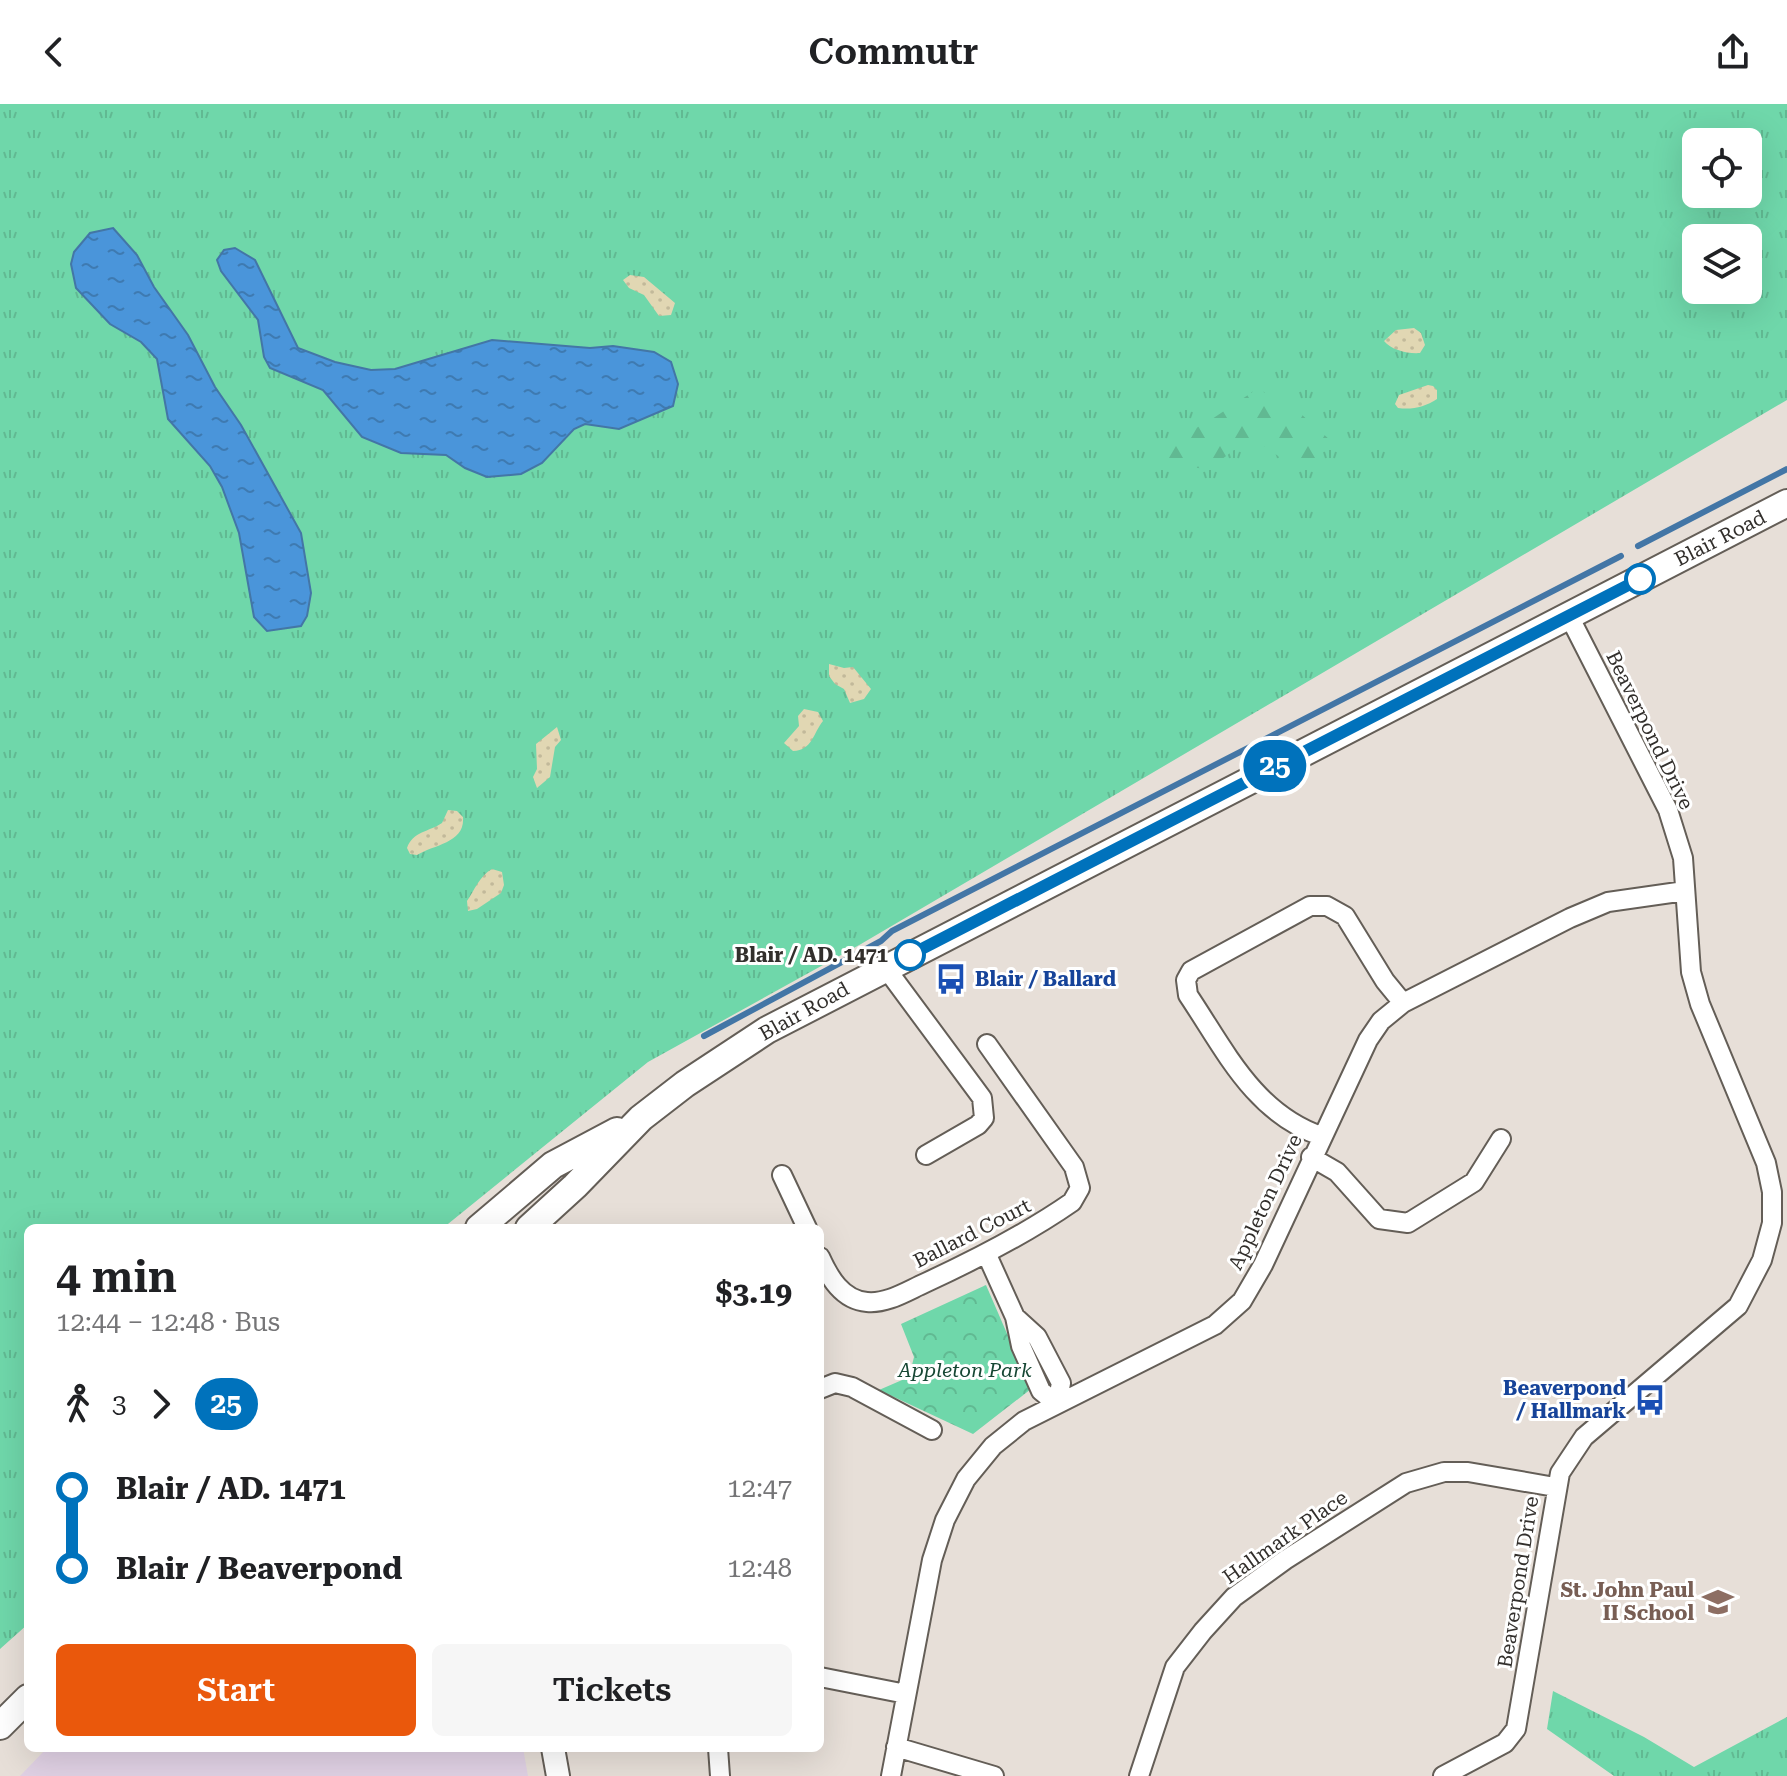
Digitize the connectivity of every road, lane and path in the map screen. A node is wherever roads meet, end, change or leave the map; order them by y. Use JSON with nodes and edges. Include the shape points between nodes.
{"nodes":[{"id":1,"x":1787,"y":503,"type":"edge"},
{"id":2,"x":1569,"y":616,"type":"junction"},
{"id":3,"x":1685,"y":891,"type":"junction"},
{"id":4,"x":885,"y":967,"type":"junction"},
{"id":5,"x":1403,"y":1003,"type":"junction"},
{"id":6,"x":987,"y":1044,"type":"dead end"},
{"id":7,"x":641,"y":1118,"type":"junction"},
{"id":8,"x":1321,"y":1136,"type":"junction"},
{"id":9,"x":1501,"y":1139,"type":"dead end"},
{"id":10,"x":926,"y":1155,"type":"dead end"},
{"id":11,"x":1311,"y":1157,"type":"junction"},
{"id":12,"x":782,"y":1175,"type":"dead end"},
{"id":13,"x":484,"y":1224,"type":"edge"},
{"id":14,"x":533,"y":1224,"type":"edge"},
{"id":15,"x":805,"y":1224,"type":"edge"},
{"id":16,"x":987,"y":1255,"type":"junction"},
{"id":17,"x":824,"y":1266,"type":"edge"},
{"id":18,"x":824,"y":1387,"type":"edge"},
{"id":19,"x":1057,"y":1404,"type":"junction"},
{"id":20,"x":932,"y":1430,"type":"dead end"},
{"id":21,"x":1555,"y":1487,"type":"junction"},
{"id":22,"x":824,"y":1678,"type":"edge"},
{"id":23,"x":906,"y":1694,"type":"junction"},
{"id":24,"x":24,"y":1702,"type":"edge"},
{"id":25,"x":0,"y":1726,"type":"edge"},
{"id":26,"x":896,"y":1747,"type":"junction"},
{"id":27,"x":554,"y":1752,"type":"edge"},
{"id":28,"x":718,"y":1752,"type":"edge"},
{"id":29,"x":558,"y":1776,"type":"edge"},
{"id":30,"x":720,"y":1776,"type":"edge"},
{"id":31,"x":891,"y":1776,"type":"edge"},
{"id":32,"x":994,"y":1776,"type":"edge"},
{"id":33,"x":1139,"y":1776,"type":"edge"},
{"id":34,"x":1443,"y":1776,"type":"edge"}],
"edges":[{"from":1,"to":2,"type":"main road","name":"Blair Road"},
{"from":2,"to":3,"type":"street","name":"Beaverpond Drive","via":[[1668,810],[1683,858]]},
{"from":2,"to":4,"type":"main road","name":"Blair Road"},
{"from":3,"to":5,"type":"street","name":"Appleton Drive","via":[[1608,902]]},
{"from":3,"to":21,"type":"street","name":"Beaverpond Drive","via":[[1691,972],[1766,1163],[1772,1223],[1762,1260],[1738,1306],[1584,1437]]},
{"from":4,"to":7,"type":"main road","name":"Blair Road","via":[[767,1030]]},
{"from":4,"to":10,"type":"street","via":[[982,1098],[984,1118],[978,1125]]},
{"from":5,"to":8,"type":"street","name":"Appleton Drive","via":[[1368,1040]]},
{"from":5,"to":8,"type":"street","via":[[1345,916],[1327,906],[1310,906],[1191,971],[1188,995],[1256,1095],[1294,1127]]},
{"from":6,"to":16,"type":"street","name":"Ballard Court","via":[[1074,1167],[1080,1188],[1072,1202]]},
{"from":7,"to":13,"type":"main road","name":"Blair Road","via":[[553,1165]]},
{"from":7,"to":14,"type":"main road","name":"Blair Road"},
{"from":8,"to":11,"type":"street","name":"Appleton Drive"},
{"from":9,"to":11,"type":"street","via":[[1474,1182],[1408,1223],[1379,1219],[1337,1172]]},
{"from":11,"to":19,"type":"street","name":"Appleton Drive","via":[[1242,1301],[1215,1325]]},
{"from":12,"to":15,"type":"street"},
{"from":16,"to":17,"type":"street","name":"Ballard Court","via":[[885,1300],[866,1302],[846,1296]]},
{"from":16,"to":19,"type":"street","via":[[1015,1317],[1037,1337],[1061,1383]]},
{"from":18,"to":20,"type":"street","via":[[835,1383],[852,1387]]},
{"from":19,"to":23,"type":"street","name":"Appleton Drive","via":[[993,1446],[966,1479],[932,1560]]},
{"from":21,"to":33,"type":"street","name":"Hallmark Place","via":[[1468,1472],[1431,1476],[1406,1483],[1285,1560],[1234,1597],[1175,1667]]},
{"from":21,"to":34,"type":"street","name":"Beaverpond Drive","via":[[1516,1729],[1505,1743]]},
{"from":22,"to":23,"type":"street"},
{"from":23,"to":26,"type":"street","name":"Appleton Drive"},
{"from":24,"to":25,"type":"main road"},
{"from":26,"to":31,"type":"street","name":"Appleton Drive"},
{"from":26,"to":32,"type":"street"},
{"from":27,"to":29,"type":"street"},
{"from":28,"to":30,"type":"street"}]}
